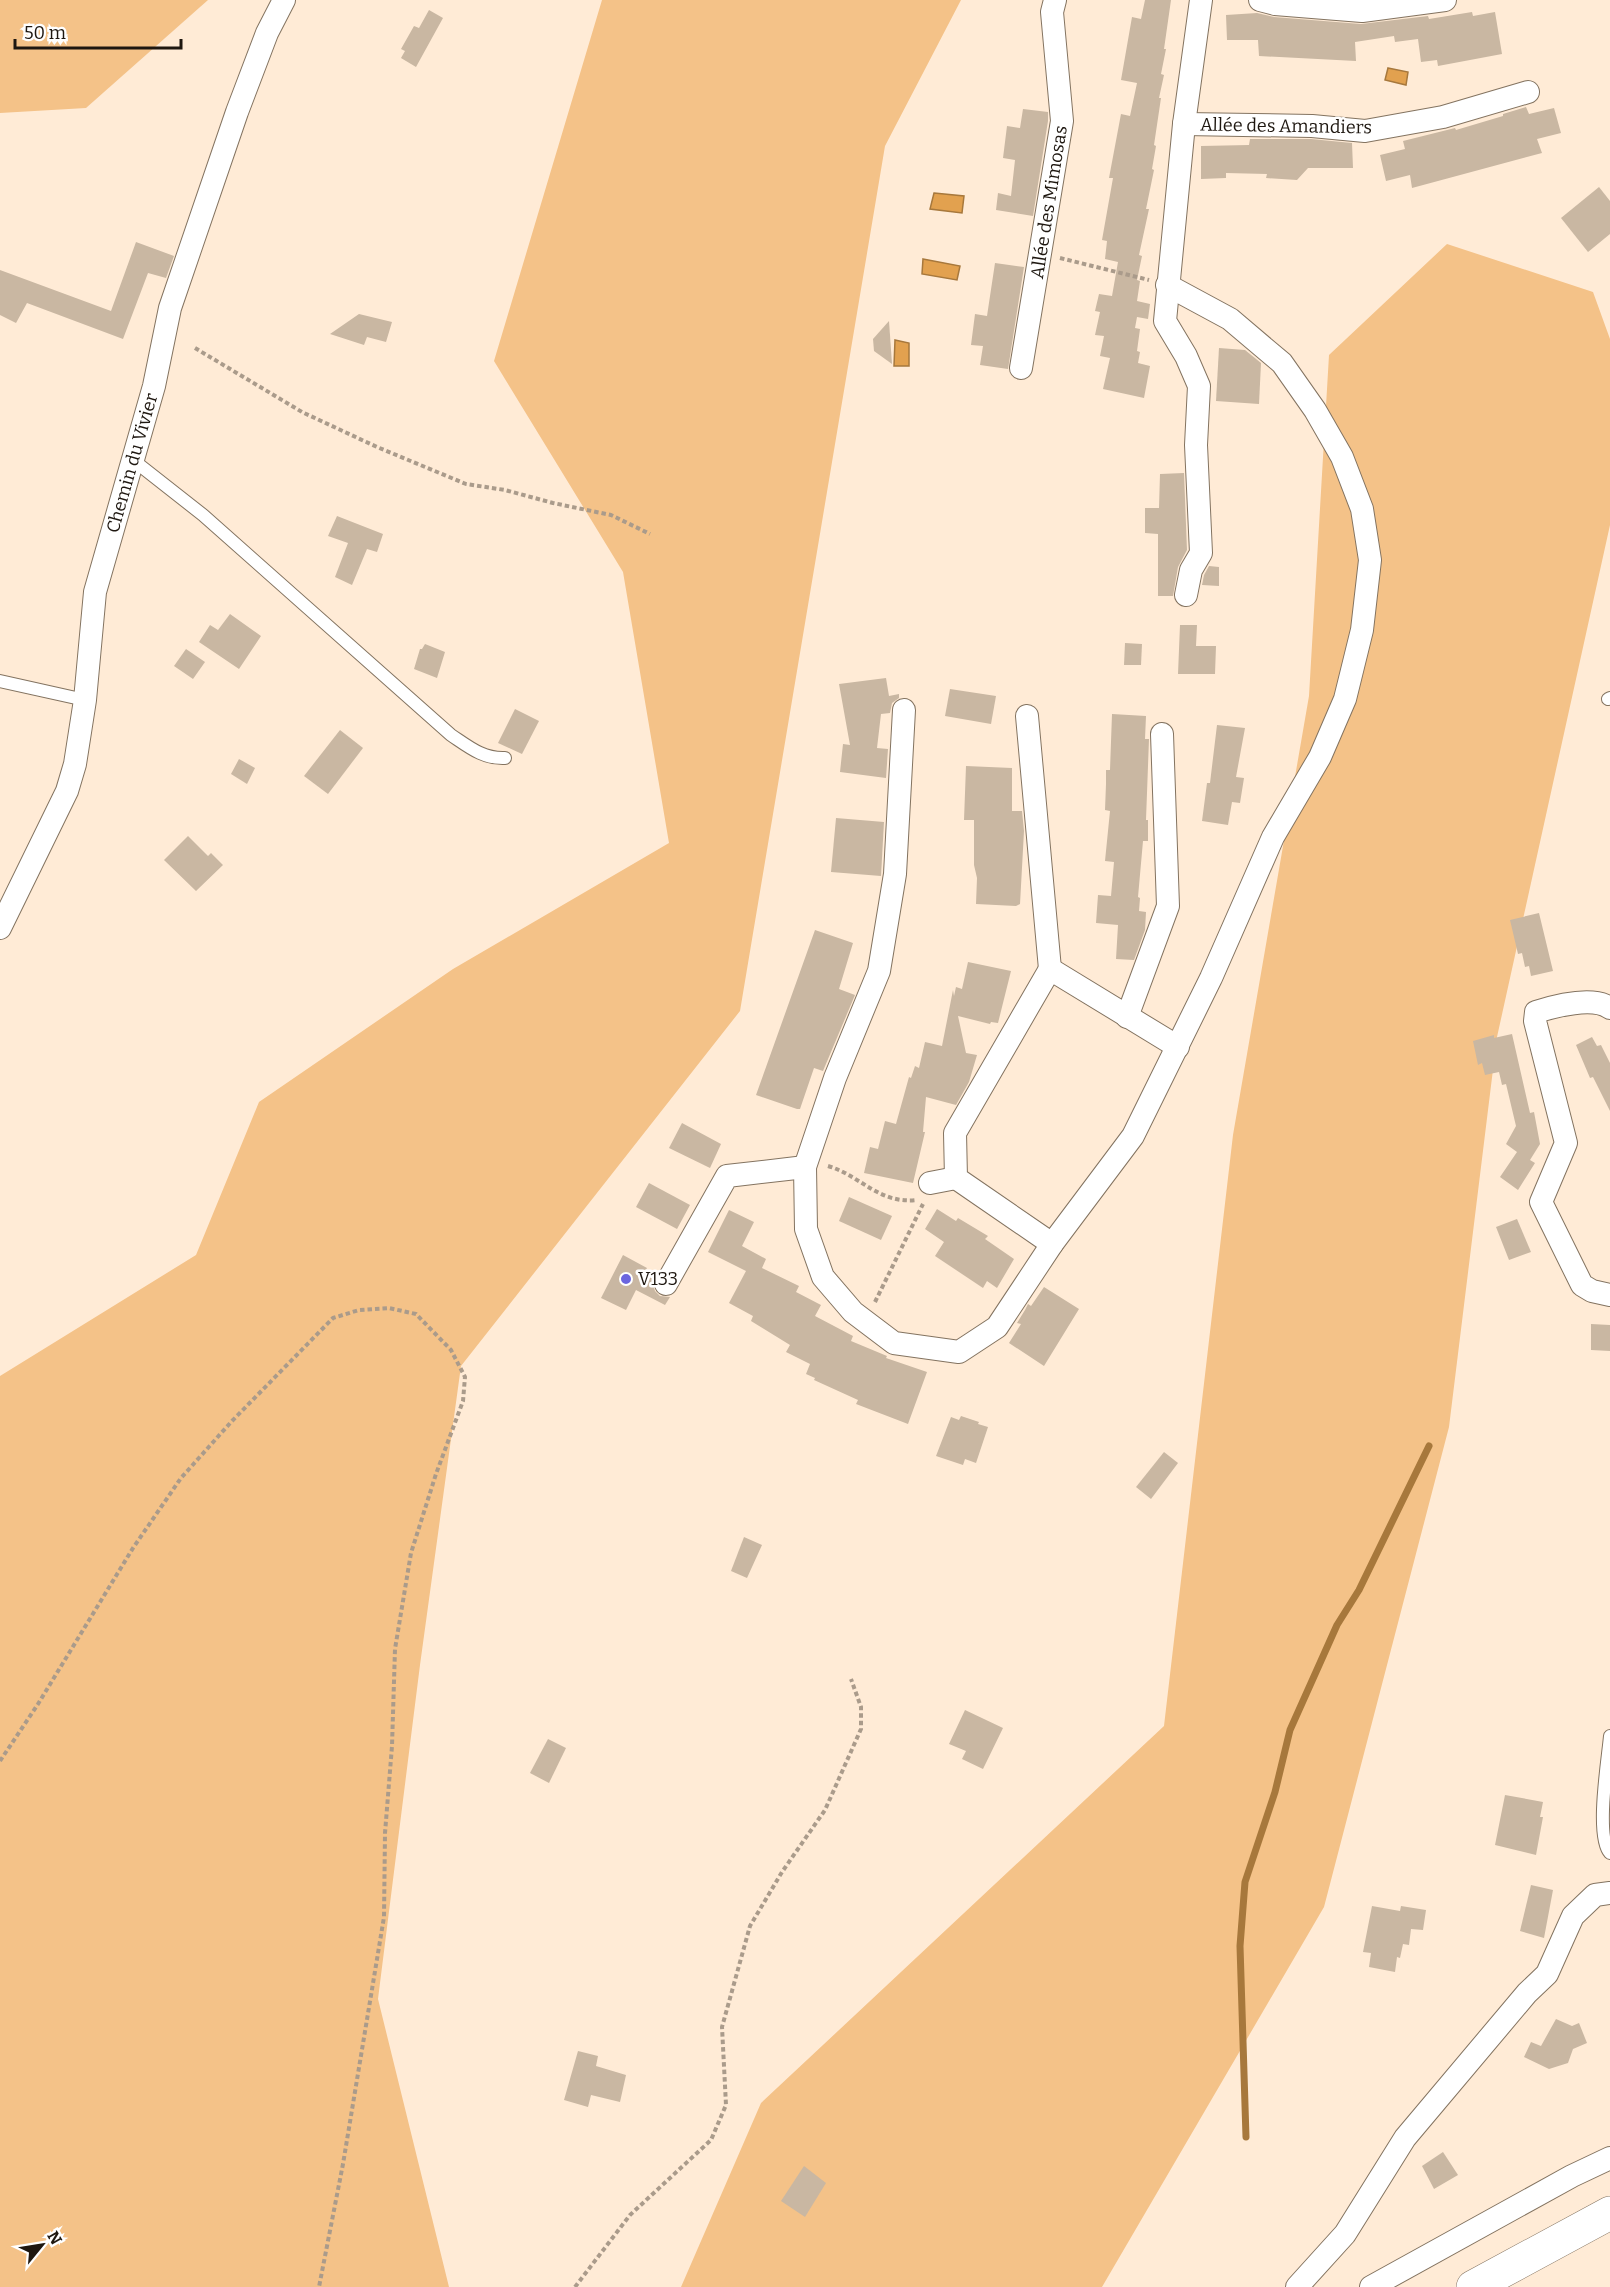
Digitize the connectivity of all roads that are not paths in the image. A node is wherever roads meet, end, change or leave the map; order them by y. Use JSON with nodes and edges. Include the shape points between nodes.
{"nodes":[{"id":1,"x":284,"y":0,"type":"edge"},
{"id":2,"x":1055,"y":0,"type":"edge"},
{"id":3,"x":1201,"y":0,"type":"edge"},
{"id":4,"x":1260,"y":0,"type":"edge"},
{"id":5,"x":1445,"y":0,"type":"edge"},
{"id":6,"x":1528,"y":92,"type":"dead end"},
{"id":7,"x":1184,"y":124,"type":"junction"},
{"id":8,"x":1167,"y":285,"type":"junction"},
{"id":9,"x":1021,"y":368,"type":"dead end"},
{"id":10,"x":133,"y":460,"type":"junction"},
{"id":11,"x":1186,"y":595,"type":"dead end"},
{"id":12,"x":0,"y":681,"type":"edge"},
{"id":13,"x":85,"y":700,"type":"junction"},
{"id":14,"x":904,"y":710,"type":"dead end"},
{"id":15,"x":1027,"y":716,"type":"dead end"},
{"id":16,"x":1162,"y":734,"type":"dead end"},
{"id":17,"x":505,"y":758,"type":"dead end"},
{"id":18,"x":0,"y":928,"type":"edge"},
{"id":19,"x":1050,"y":969,"type":"junction"},
{"id":20,"x":1610,"y":1008,"type":"edge"},
{"id":21,"x":1127,"y":1017,"type":"junction"},
{"id":22,"x":1178,"y":1047,"type":"junction"},
{"id":23,"x":805,"y":1167,"type":"junction"},
{"id":24,"x":956,"y":1178,"type":"junction"},
{"id":25,"x":930,"y":1183,"type":"dead end"},
{"id":26,"x":1052,"y":1244,"type":"junction"},
{"id":27,"x":666,"y":1284,"type":"dead end"},
{"id":28,"x":1610,"y":1294,"type":"edge"},
{"id":29,"x":1610,"y":1736,"type":"edge"},
{"id":30,"x":1610,"y":1853,"type":"edge"},
{"id":31,"x":1610,"y":1893,"type":"edge"},
{"id":32,"x":1610,"y":2158,"type":"edge"},
{"id":33,"x":1610,"y":2213,"type":"edge"},
{"id":34,"x":1297,"y":2287,"type":"edge"},
{"id":35,"x":1371,"y":2287,"type":"edge"},
{"id":36,"x":1473,"y":2287,"type":"edge"}],
"edges":[{"from":1,"to":10,"type":"street","name":"Chemin du Vivier","via":[[237,112],[170,308]]},
{"from":2,"to":9,"type":"street","name":"Allée des Mimosas","via":[[1052,12],[1062,121]]},
{"from":3,"to":7,"type":"street"},
{"from":4,"to":5,"type":"street","via":[[1362,11]]},
{"from":6,"to":7,"type":"street","name":"Allée des Amandiers","via":[[1443,117],[1365,131]]},
{"from":7,"to":8,"type":"street"},
{"from":8,"to":11,"type":"street","via":[[1165,321],[1199,386],[1196,445],[1201,554],[1191,570]]},
{"from":8,"to":22,"type":"street","via":[[1230,319],[1282,363],[1342,457],[1362,509],[1370,560],[1362,630],[1345,699],[1320,757],[1272,837]]},
{"from":10,"to":13,"type":"street","name":"Chemin du Vivier","via":[[95,592]]},
{"from":10,"to":17,"type":"lane","via":[[203,515],[451,735],[477,753],[492,759]]},
{"from":12,"to":13,"type":"lane"},
{"from":13,"to":18,"type":"street","name":"Chemin du Vivier","via":[[67,791]]},
{"from":14,"to":23,"type":"street","via":[[895,874],[879,971],[835,1078]]},
{"from":15,"to":19,"type":"street"},
{"from":16,"to":21,"type":"street","via":[[1168,906]]},
{"from":19,"to":21,"type":"street"},
{"from":19,"to":24,"type":"street","via":[[955,1133]]},
{"from":20,"to":28,"type":"street","via":[[1603,1002],[1561,1005],[1536,1012],[1535,1021],[1566,1143],[1541,1202],[1582,1285]]},
{"from":21,"to":22,"type":"street"},
{"from":22,"to":26,"type":"street","via":[[1133,1136]]},
{"from":23,"to":26,"type":"street","via":[[806,1229],[823,1277],[853,1312],[894,1343],[959,1352],[997,1327]]},
{"from":23,"to":27,"type":"street","via":[[727,1176]]},
{"from":24,"to":25,"type":"street"},
{"from":24,"to":26,"type":"street"},
{"from":29,"to":30,"type":"lane","via":[[1602,1817]]},
{"from":31,"to":34,"type":"street","via":[[1595,1895],[1573,1916],[1547,1974],[1413,2128],[1344,2234]]},
{"from":32,"to":35,"type":"street"},
{"from":33,"to":36,"type":"main road"}]}
